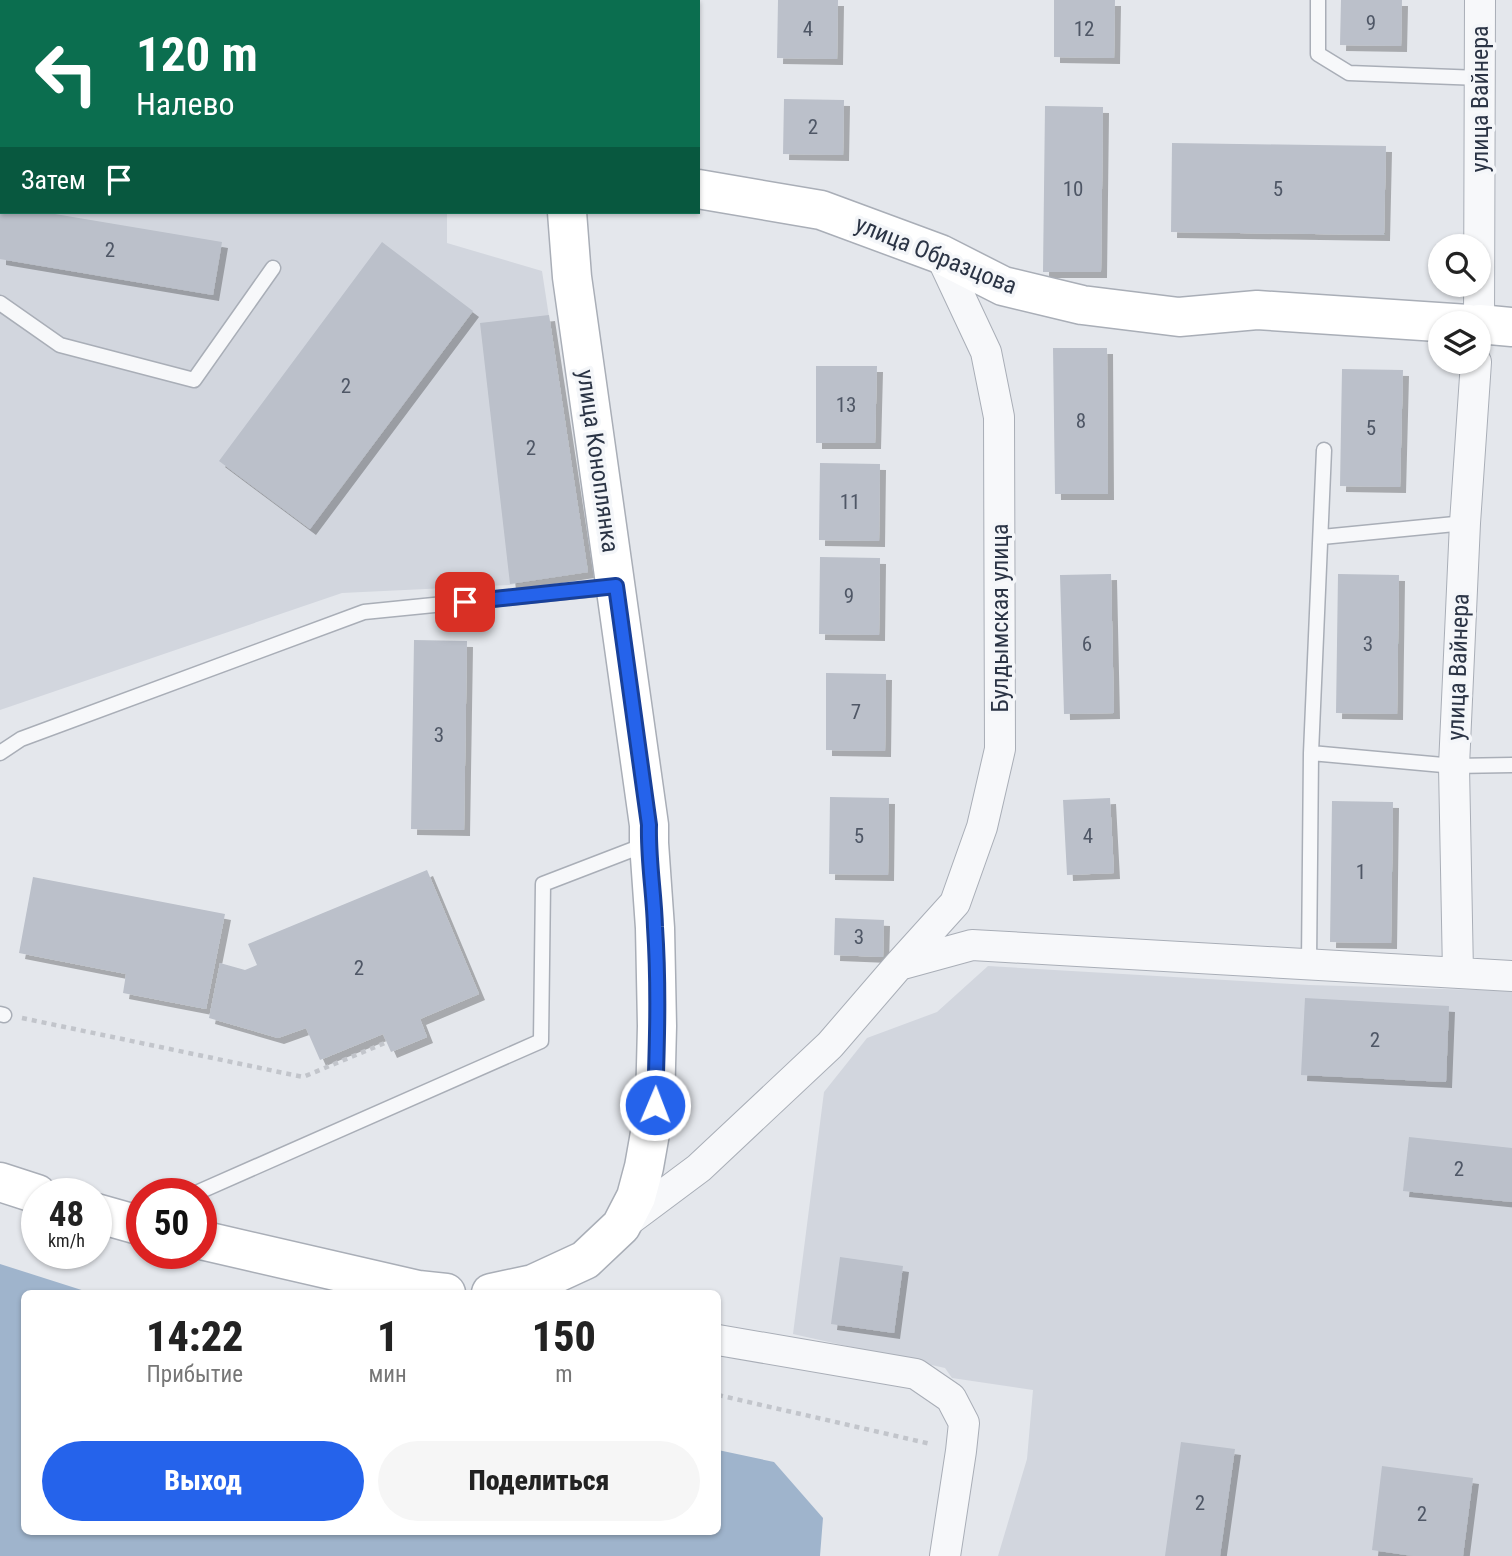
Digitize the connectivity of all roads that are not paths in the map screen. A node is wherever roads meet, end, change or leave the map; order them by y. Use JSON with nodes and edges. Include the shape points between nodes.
{"nodes":[{"id":1,"x":1318,"y":0,"type":"edge"},
{"id":2,"x":1480,"y":0,"type":"edge"},
{"id":3,"x":1480,"y":78,"type":"junction"},
{"id":4,"x":700,"y":190,"type":"edge"},
{"id":5,"x":567,"y":214,"type":"edge"},
{"id":6,"x":940,"y":254,"type":"junction"},
{"id":7,"x":273,"y":268,"type":"dead end"},
{"id":8,"x":0,"y":303,"type":"edge"},
{"id":9,"x":1479,"y":311,"type":"edge"},
{"id":10,"x":1428,"y":321,"type":"edge"},
{"id":11,"x":1491,"y":325,"type":"edge"},
{"id":12,"x":1512,"y":327,"type":"edge"},
{"id":13,"x":1475,"y":374,"type":"edge"},
{"id":14,"x":1324,"y":450,"type":"dead end"},
{"id":15,"x":1465,"y":523,"type":"junction"},
{"id":16,"x":1322,"y":537,"type":"junction"},
{"id":17,"x":616,"y":586,"type":"junction"},
{"id":18,"x":0,"y":753,"type":"edge"},
{"id":19,"x":1311,"y":753,"type":"junction"},
{"id":20,"x":1512,"y":765,"type":"edge"},
{"id":21,"x":1454,"y":766,"type":"junction"},
{"id":22,"x":649,"y":843,"type":"junction"},
{"id":23,"x":1309,"y":964,"type":"junction"},
{"id":24,"x":899,"y":965,"type":"junction"},
{"id":25,"x":1458,"y":973,"type":"junction"},
{"id":26,"x":1512,"y":976,"type":"edge"},
{"id":27,"x":0,"y":1182,"type":"edge"},
{"id":28,"x":217,"y":1184,"type":"edge"},
{"id":29,"x":21,"y":1189,"type":"edge"},
{"id":30,"x":621,"y":1226,"type":"junction"},
{"id":31,"x":217,"y":1244,"type":"edge"},
{"id":32,"x":418,"y":1290,"type":"edge"},
{"id":33,"x":505,"y":1290,"type":"edge"},
{"id":34,"x":721,"y":1341,"type":"edge"},
{"id":35,"x":945,"y":1556,"type":"edge"}],
"edges":[{"from":1,"to":3,"type":"lane","via":[[1318,54],[1349,73]]},
{"from":2,"to":3,"type":"street","name":"улица Вайнера"},
{"from":3,"to":9,"type":"street","name":"улица Вайнера"},
{"from":4,"to":6,"type":"main road","name":"улица Образцова","via":[[821,210]]},
{"from":5,"to":17,"type":"main road","name":"улица Коноплянка"},
{"from":6,"to":10,"type":"main road","name":"улица Образцова","via":[[1003,286],[1082,305],[1179,317],[1257,310]]},
{"from":6,"to":24,"type":"street","name":"Булдымская улица","via":[[986,352],[999,417],[1000,749],[982,828],[955,903]]},
{"from":7,"to":8,"type":"lane","via":[[194,380],[60,345]]},
{"from":11,"to":12,"type":"main road"},
{"from":13,"to":15,"type":"street","name":"улица Вайнера"},
{"from":14,"to":16,"type":"lane"},
{"from":15,"to":16,"type":"lane"},
{"from":15,"to":21,"type":"street","name":"улица Вайнера"},
{"from":16,"to":19,"type":"lane"},
{"from":17,"to":18,"type":"lane","via":[[364,612],[22,738]]},
{"from":17,"to":22,"type":"main road","name":"улица Коноплянка"},
{"from":19,"to":21,"type":"lane"},
{"from":19,"to":23,"type":"lane"},
{"from":20,"to":21,"type":"lane"},
{"from":21,"to":25,"type":"street","name":"улица Вайнера"},
{"from":22,"to":28,"type":"lane","via":[[542,884],[541,1041]]},
{"from":22,"to":30,"type":"main road","name":"улица Коноплянка","via":[[655,928],[655,1105],[636,1197]]},
{"from":23,"to":24,"type":"street","via":[[972,945]]},
{"from":23,"to":25,"type":"street"},
{"from":24,"to":30,"type":"street","name":"Булдымская улица","via":[[830,1045],[699,1168]]},
{"from":25,"to":26,"type":"street"},
{"from":27,"to":29,"type":"main road"},
{"from":30,"to":33,"type":"main road","name":"улица Коноплянка","via":[[585,1260],[533,1284]]},
{"from":31,"to":32,"type":"main road"},
{"from":34,"to":35,"type":"street","via":[[916,1374],[950,1398],[964,1423]]}]}
